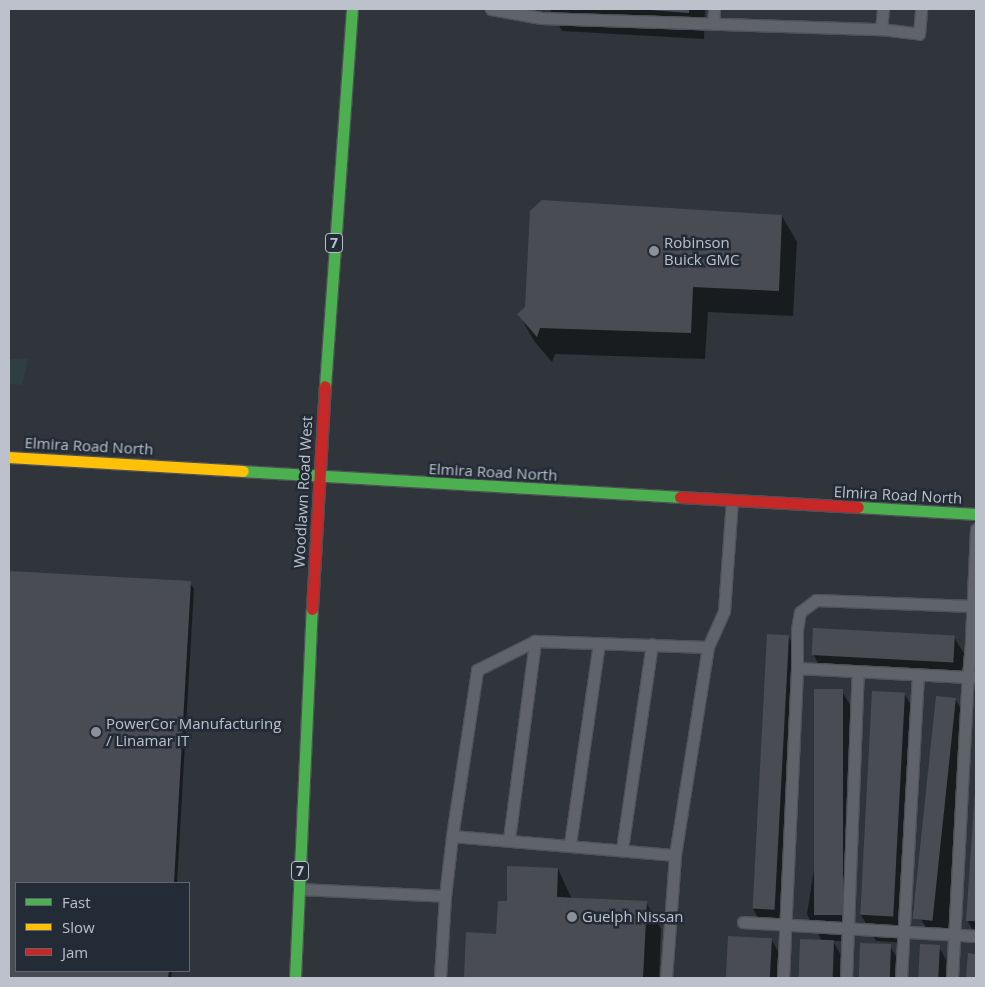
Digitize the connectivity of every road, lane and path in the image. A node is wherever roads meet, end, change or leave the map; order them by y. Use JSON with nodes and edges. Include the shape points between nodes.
{"nodes":[{"id":1,"x":352,"y":9,"type":"edge"},
{"id":2,"x":491,"y":9,"type":"edge"},
{"id":3,"x":714,"y":9,"type":"edge"},
{"id":4,"x":883,"y":9,"type":"edge"},
{"id":5,"x":921,"y":9,"type":"edge"},
{"id":6,"x":518,"y":10,"type":"edge"},
{"id":7,"x":713,"y":24,"type":"junction"},
{"id":8,"x":881,"y":29,"type":"junction"},
{"id":9,"x":9,"y":457,"type":"edge"},
{"id":10,"x":318,"y":476,"type":"junction"},
{"id":11,"x":732,"y":500,"type":"junction"},
{"id":12,"x":976,"y":514,"type":"edge"},
{"id":13,"x":976,"y":529,"type":"edge"},
{"id":14,"x":972,"y":606,"type":"junction"},
{"id":15,"x":535,"y":641,"type":"junction"},
{"id":16,"x":599,"y":643,"type":"junction"},
{"id":17,"x":652,"y":644,"type":"junction"},
{"id":18,"x":708,"y":647,"type":"junction"},
{"id":19,"x":797,"y":668,"type":"junction"},
{"id":20,"x":858,"y":672,"type":"junction"},
{"id":21,"x":918,"y":674,"type":"junction"},
{"id":22,"x":972,"y":677,"type":"edge"},
{"id":23,"x":452,"y":836,"type":"junction"},
{"id":24,"x":509,"y":839,"type":"junction"},
{"id":25,"x":570,"y":844,"type":"junction"},
{"id":26,"x":622,"y":849,"type":"junction"},
{"id":27,"x":675,"y":855,"type":"junction"},
{"id":28,"x":299,"y":890,"type":"junction"},
{"id":29,"x":445,"y":896,"type":"junction"},
{"id":30,"x":743,"y":922,"type":"dead end"},
{"id":31,"x":786,"y":925,"type":"junction"},
{"id":32,"x":849,"y":929,"type":"junction"},
{"id":33,"x":904,"y":932,"type":"junction"},
{"id":34,"x":954,"y":934,"type":"junction"},
{"id":35,"x":976,"y":936,"type":"edge"},
{"id":36,"x":295,"y":978,"type":"edge"},
{"id":37,"x":440,"y":978,"type":"edge"},
{"id":38,"x":666,"y":978,"type":"edge"},
{"id":39,"x":783,"y":978,"type":"edge"},
{"id":40,"x":846,"y":978,"type":"edge"},
{"id":41,"x":901,"y":978,"type":"edge"},
{"id":42,"x":952,"y":978,"type":"edge"}],
"edges":[{"from":1,"to":10,"type":"main road","name":"Woodlawn Road West","number":"7"},
{"from":2,"to":6,"type":"lane"},
{"from":3,"to":7,"type":"lane"},
{"from":4,"to":8,"type":"lane"},
{"from":5,"to":8,"type":"lane","via":[[919,34]]},
{"from":6,"to":7,"type":"lane","via":[[541,18]]},
{"from":7,"to":8,"type":"lane"},
{"from":9,"to":10,"type":"main road","name":"Elmira Road North"},
{"from":10,"to":11,"type":"main road","name":"Elmira Road North"},
{"from":10,"to":28,"type":"main road","name":"Woodlawn Road West","number":"7"},
{"from":11,"to":12,"type":"main road","name":"Elmira Road North"},
{"from":11,"to":18,"type":"lane","via":[[724,611]]},
{"from":13,"to":14,"type":"lane"},
{"from":14,"to":19,"type":"lane","via":[[816,600],[800,612]]},
{"from":14,"to":22,"type":"lane"},
{"from":15,"to":16,"type":"lane"},
{"from":15,"to":23,"type":"lane","via":[[477,670]]},
{"from":15,"to":24,"type":"lane"},
{"from":16,"to":17,"type":"lane"},
{"from":16,"to":25,"type":"lane"},
{"from":17,"to":18,"type":"lane"},
{"from":17,"to":26,"type":"lane"},
{"from":18,"to":27,"type":"lane"},
{"from":19,"to":20,"type":"lane"},
{"from":19,"to":31,"type":"lane"},
{"from":20,"to":21,"type":"lane"},
{"from":20,"to":32,"type":"lane"},
{"from":21,"to":22,"type":"lane"},
{"from":21,"to":33,"type":"lane"},
{"from":22,"to":34,"type":"lane"},
{"from":23,"to":24,"type":"lane"},
{"from":23,"to":29,"type":"lane"},
{"from":24,"to":25,"type":"lane"},
{"from":25,"to":26,"type":"lane"},
{"from":26,"to":27,"type":"lane"},
{"from":27,"to":38,"type":"lane"},
{"from":28,"to":29,"type":"lane"},
{"from":28,"to":36,"type":"main road","name":"Woodlawn Road West","number":"7"},
{"from":29,"to":37,"type":"lane"},
{"from":30,"to":31,"type":"lane"},
{"from":31,"to":32,"type":"lane"},
{"from":31,"to":39,"type":"lane"},
{"from":32,"to":33,"type":"lane"},
{"from":32,"to":40,"type":"lane"},
{"from":33,"to":34,"type":"lane"},
{"from":33,"to":41,"type":"lane"},
{"from":34,"to":35,"type":"lane"},
{"from":34,"to":42,"type":"lane"}]}
